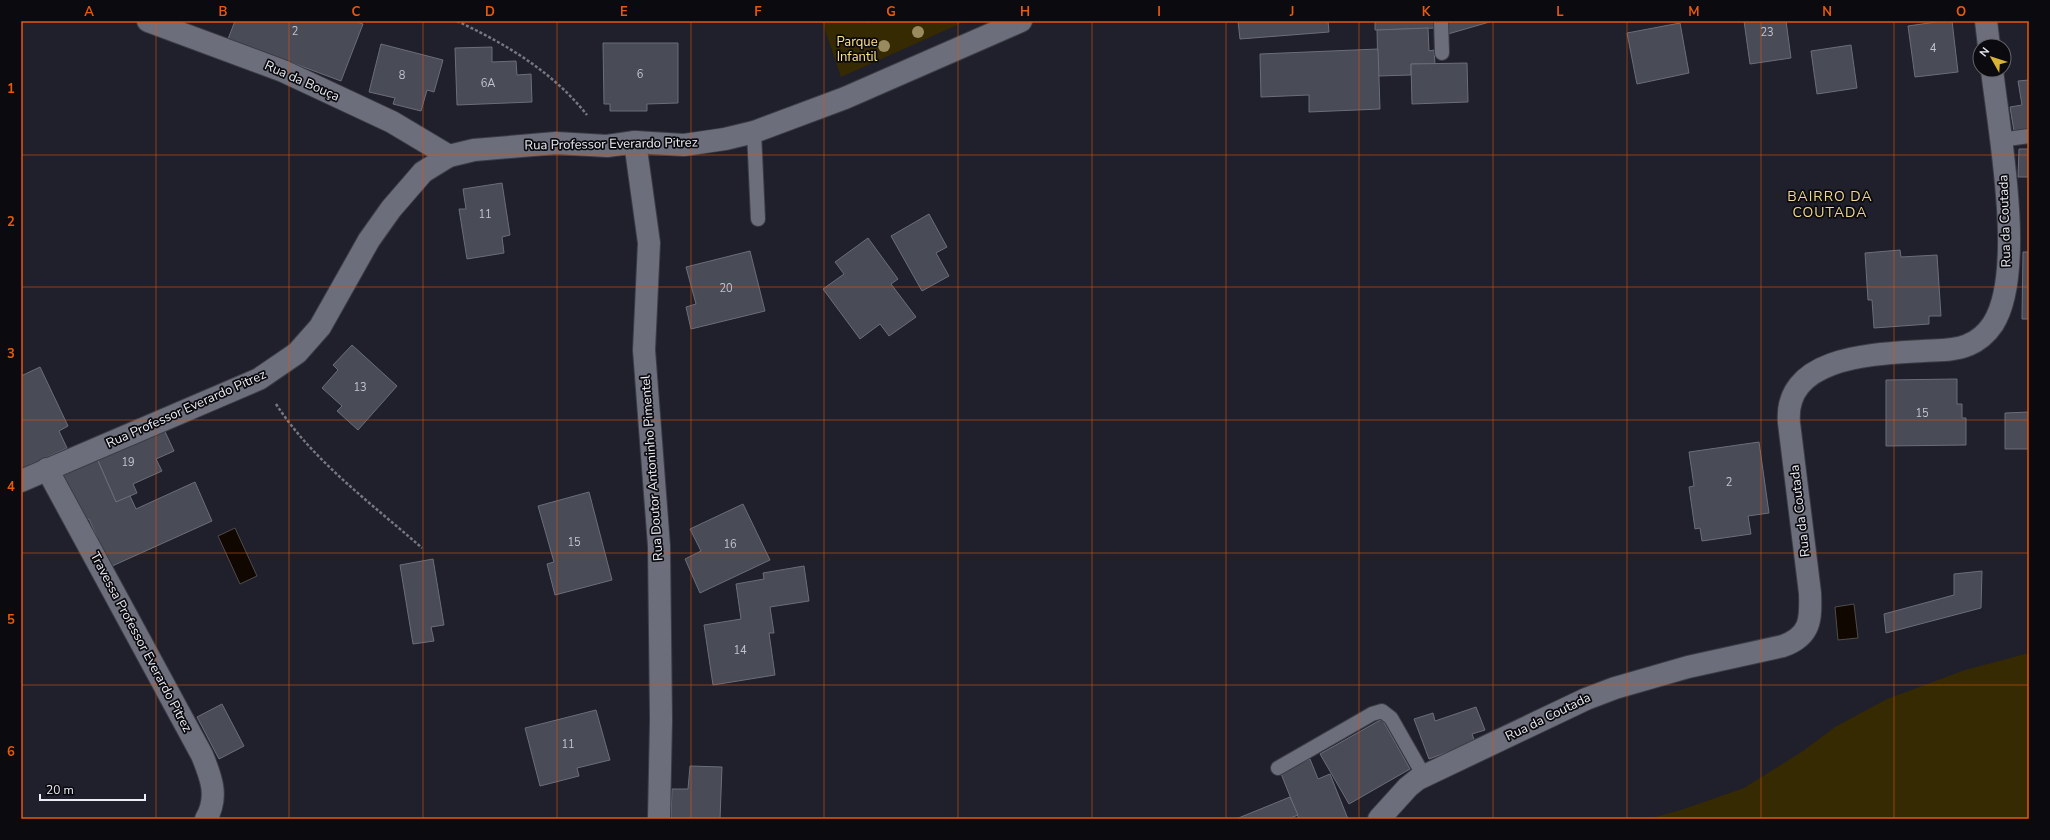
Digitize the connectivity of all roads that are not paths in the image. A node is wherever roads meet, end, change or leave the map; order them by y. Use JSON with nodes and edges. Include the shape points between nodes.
{"nodes":[{"id":1,"x":148,"y":21,"type":"edge"},
{"id":2,"x":1021,"y":21,"type":"edge"},
{"id":3,"x":1441,"y":21,"type":"edge"},
{"id":4,"x":1986,"y":21,"type":"edge"},
{"id":5,"x":1988,"y":38,"type":"edge"},
{"id":6,"x":1442,"y":53,"type":"dead end"},
{"id":7,"x":1993,"y":78,"type":"edge"},
{"id":8,"x":754,"y":132,"type":"junction"},
{"id":9,"x":2029,"y":136,"type":"edge"},
{"id":10,"x":2000,"y":140,"type":"junction"},
{"id":11,"x":635,"y":142,"type":"junction"},
{"id":12,"x":449,"y":156,"type":"junction"},
{"id":13,"x":758,"y":220,"type":"dead end"},
{"id":14,"x":47,"y":469,"type":"junction"},
{"id":15,"x":21,"y":481,"type":"edge"},
{"id":16,"x":1278,"y":768,"type":"dead end"},
{"id":17,"x":1424,"y":776,"type":"junction"},
{"id":18,"x":206,"y":819,"type":"edge"},
{"id":19,"x":659,"y":819,"type":"edge"},
{"id":20,"x":1379,"y":819,"type":"edge"}],
"edges":[{"from":1,"to":12,"type":"street","name":"Rua da Bouça","via":[[283,71],[392,122]]},
{"from":2,"to":8,"type":"street","name":"Rua Professor Everardo Pitrez","via":[[845,98]]},
{"from":3,"to":6,"type":"lane"},
{"from":4,"to":5,"type":"street"},
{"from":7,"to":10,"type":"street","name":"Rua da Coutada"},
{"from":8,"to":11,"type":"street","name":"Rua Professor Everardo Pitrez","via":[[684,145]]},
{"from":8,"to":13,"type":"lane"},
{"from":9,"to":10,"type":"lane"},
{"from":10,"to":17,"type":"street","name":"Rua da Coutada","via":[[2007,204],[2008,260],[2004,295],[1993,324],[1981,337],[1956,349],[1867,356],[1828,366],[1803,381],[1790,402],[1789,423],[1810,593],[1811,616],[1803,634],[1794,642],[1783,646],[1688,667],[1600,693]]},
{"from":11,"to":12,"type":"street","name":"Rua Professor Everardo Pitrez","via":[[607,146],[556,144],[474,150]]},
{"from":11,"to":19,"type":"street","name":"Rua Doutor Antoninho Pimentel","via":[[649,243],[644,357],[659,546]]},
{"from":12,"to":14,"type":"street","name":"Rua Professor Everardo Pitrez","via":[[423,172],[391,209],[369,240],[320,327],[297,353],[259,379]]},
{"from":14,"to":15,"type":"street","name":"Rua Professor Everardo Pitrez"},
{"from":14,"to":18,"type":"street","name":"Travessa Professor Everardo Pitrez","via":[[202,755],[214,793],[212,807]]},
{"from":16,"to":17,"type":"lane","via":[[1372,714],[1382,711],[1391,718]]},
{"from":17,"to":20,"type":"street","name":"Rua da Coutada","via":[[1408,787]]}]}
